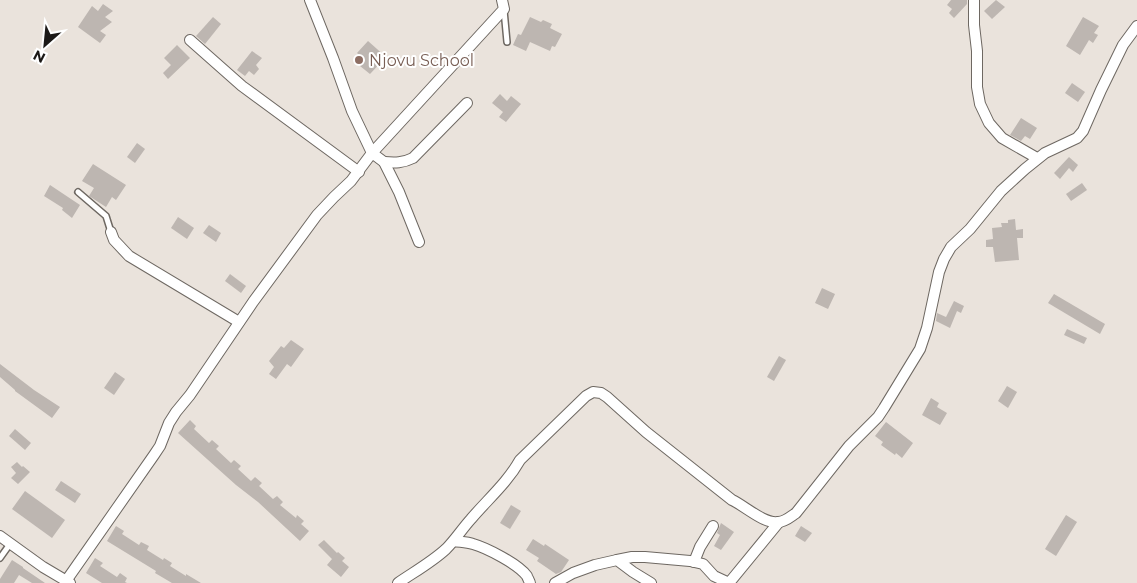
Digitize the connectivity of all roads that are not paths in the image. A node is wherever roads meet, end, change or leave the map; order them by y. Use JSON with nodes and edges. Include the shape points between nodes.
{"nodes":[{"id":1,"x":310,"y":0,"type":"edge"},
{"id":2,"x":974,"y":0,"type":"edge"},
{"id":3,"x":503,"y":5,"type":"edge"},
{"id":4,"x":1137,"y":26,"type":"edge"},
{"id":5,"x":190,"y":40,"type":"dead end"},
{"id":6,"x":507,"y":42,"type":"dead end"},
{"id":7,"x":467,"y":103,"type":"dead end"},
{"id":8,"x":372,"y":153,"type":"junction"},
{"id":9,"x":1036,"y":158,"type":"junction"},
{"id":10,"x":384,"y":162,"type":"junction"},
{"id":11,"x":359,"y":172,"type":"junction"},
{"id":12,"x":78,"y":192,"type":"dead end"},
{"id":13,"x":111,"y":232,"type":"joint"},
{"id":14,"x":419,"y":242,"type":"dead end"},
{"id":15,"x":239,"y":322,"type":"junction"},
{"id":16,"x":779,"y":522,"type":"junction"},
{"id":17,"x":713,"y":526,"type":"dead end"},
{"id":18,"x":0,"y":536,"type":"edge"},
{"id":19,"x":454,"y":541,"type":"junction"},
{"id":20,"x":10,"y":544,"type":"junction"},
{"id":21,"x":0,"y":558,"type":"edge"},
{"id":22,"x":617,"y":560,"type":"junction"},
{"id":23,"x":694,"y":562,"type":"junction"},
{"id":24,"x":68,"y":582,"type":"edge"},
{"id":25,"x":398,"y":583,"type":"edge"},
{"id":26,"x":530,"y":583,"type":"edge"},
{"id":27,"x":555,"y":583,"type":"edge"},
{"id":28,"x":650,"y":583,"type":"edge"}],
"edges":[{"from":1,"to":8,"type":"street","via":[[352,111]]},
{"from":2,"to":9,"type":"street","via":[[976,86],[980,104],[989,123],[1002,138]]},
{"from":3,"to":6,"type":"lane"},
{"from":3,"to":8,"type":"street"},
{"from":4,"to":9,"type":"street","via":[[1123,45],[1083,131],[1077,138]]},
{"from":5,"to":11,"type":"street","via":[[242,86]]},
{"from":7,"to":10,"type":"street","via":[[413,158],[400,163]]},
{"from":8,"to":10,"type":"street"},
{"from":8,"to":11,"type":"street"},
{"from":9,"to":16,"type":"street","via":[[1001,191],[951,247],[938,272],[920,349],[878,417],[849,446],[796,513]]},
{"from":10,"to":14,"type":"street"},
{"from":11,"to":15,"type":"street","via":[[317,215]]},
{"from":12,"to":13,"type":"lane","via":[[106,216]]},
{"from":13,"to":15,"type":"street","via":[[129,256]]},
{"from":15,"to":24,"type":"street","via":[[176,412],[160,446]]},
{"from":16,"to":19,"type":"street","via":[[770,522],[732,500],[607,397],[594,392],[520,460],[494,496],[471,518]]},
{"from":16,"to":23,"type":"street","via":[[729,583],[714,576],[703,564]]},
{"from":17,"to":23,"type":"street"},
{"from":18,"to":20,"type":"street"},
{"from":19,"to":25,"type":"street"},
{"from":19,"to":26,"type":"street","via":[[473,544],[503,558],[519,568]]},
{"from":20,"to":21,"type":"lane"},
{"from":20,"to":24,"type":"street"},
{"from":22,"to":23,"type":"street","via":[[645,557]]},
{"from":22,"to":27,"type":"street","via":[[587,567]]},
{"from":22,"to":28,"type":"street"}]}
